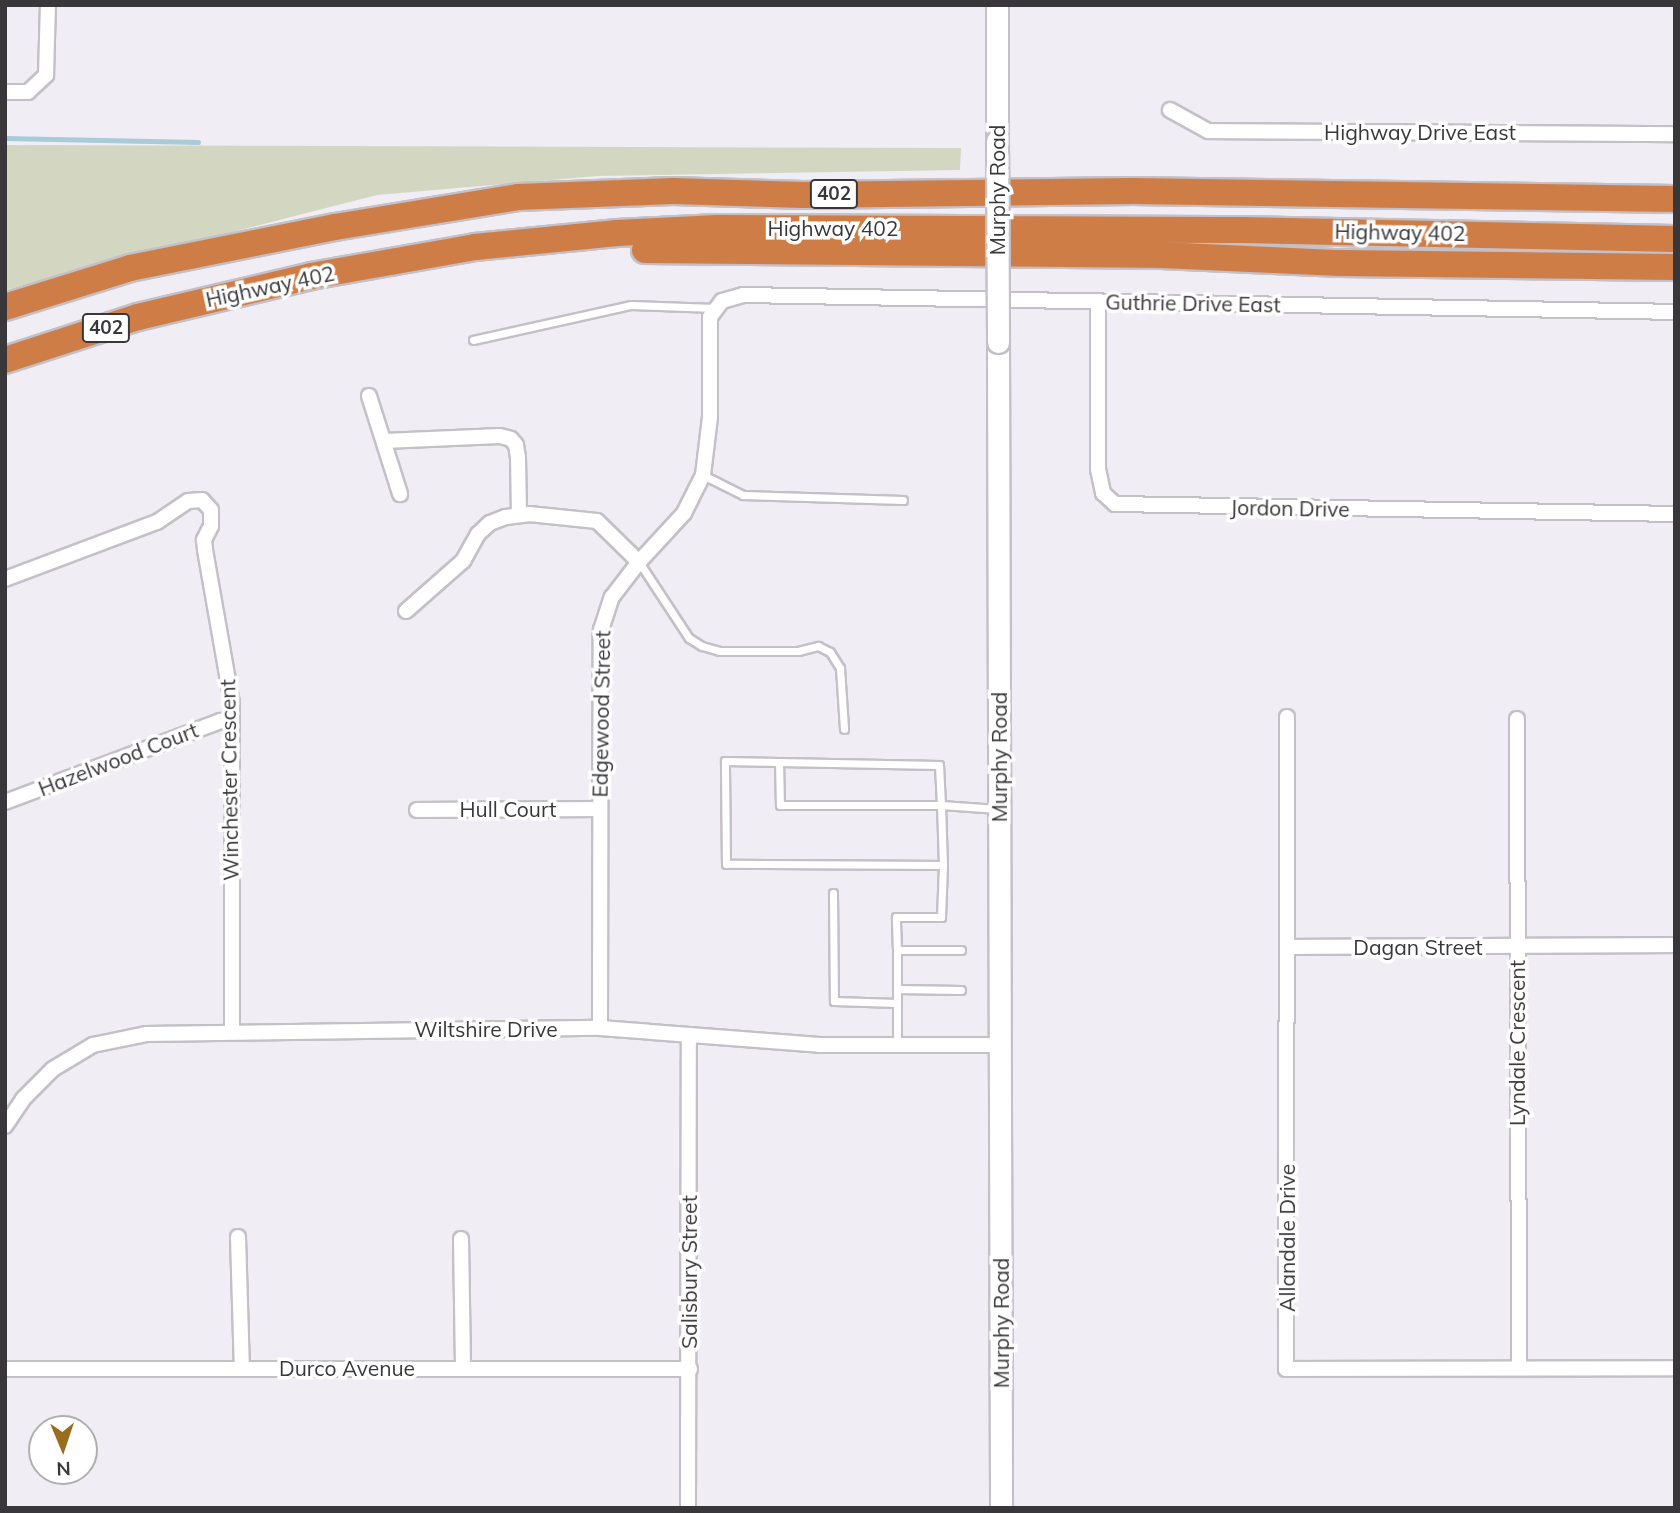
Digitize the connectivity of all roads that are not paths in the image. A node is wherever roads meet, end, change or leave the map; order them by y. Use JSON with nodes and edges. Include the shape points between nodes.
{"nodes":[{"id":1,"x":48,"y":5,"type":"edge"},
{"id":2,"x":997,"y":5,"type":"edge"},
{"id":3,"x":5,"y":92,"type":"edge"},
{"id":4,"x":1170,"y":110,"type":"dead end"},
{"id":5,"x":1675,"y":134,"type":"edge"},
{"id":6,"x":1675,"y":185,"type":"edge"},
{"id":7,"x":1133,"y":191,"type":"junction"},
{"id":8,"x":1675,"y":200,"type":"edge"},
{"id":9,"x":1675,"y":233,"type":"edge"},
{"id":10,"x":1583,"y":235,"type":"junction"},
{"id":11,"x":1675,"y":239,"type":"edge"},
{"id":12,"x":1671,"y":268,"type":"edge"},
{"id":13,"x":209,"y":299,"type":"junction"},
{"id":14,"x":1098,"y":301,"type":"junction"},
{"id":15,"x":5,"y":307,"type":"edge"},
{"id":16,"x":715,"y":308,"type":"junction"},
{"id":17,"x":1675,"y":312,"type":"edge"},
{"id":18,"x":473,"y":340,"type":"dead end"},
{"id":19,"x":5,"y":360,"type":"edge"},
{"id":20,"x":369,"y":396,"type":"dead end"},
{"id":21,"x":384,"y":441,"type":"junction"},
{"id":22,"x":703,"y":475,"type":"junction"},
{"id":23,"x":400,"y":494,"type":"dead end"},
{"id":24,"x":903,"y":500,"type":"dead end"},
{"id":25,"x":1675,"y":514,"type":"edge"},
{"id":26,"x":519,"y":515,"type":"junction"},
{"id":27,"x":639,"y":562,"type":"junction"},
{"id":28,"x":5,"y":579,"type":"edge"},
{"id":29,"x":406,"y":611,"type":"dead end"},
{"id":30,"x":1287,"y":717,"type":"dead end"},
{"id":31,"x":1517,"y":719,"type":"dead end"},
{"id":32,"x":232,"y":720,"type":"junction"},
{"id":33,"x":844,"y":729,"type":"dead end"},
{"id":34,"x":779,"y":762,"type":"junction"},
{"id":35,"x":5,"y":802,"type":"edge"},
{"id":36,"x":941,"y":805,"type":"junction"},
{"id":37,"x":598,"y":808,"type":"junction"},
{"id":38,"x":999,"y":809,"type":"junction"},
{"id":39,"x":417,"y":810,"type":"dead end"},
{"id":40,"x":943,"y":866,"type":"junction"},
{"id":41,"x":833,"y":893,"type":"dead end"},
{"id":42,"x":1675,"y":945,"type":"edge"},
{"id":43,"x":1517,"y":946,"type":"junction"},
{"id":44,"x":1287,"y":947,"type":"junction"},
{"id":45,"x":897,"y":950,"type":"junction"},
{"id":46,"x":961,"y":950,"type":"dead end"},
{"id":47,"x":897,"y":989,"type":"junction"},
{"id":48,"x":961,"y":990,"type":"dead end"},
{"id":49,"x":897,"y":1003,"type":"junction"},
{"id":50,"x":600,"y":1028,"type":"junction"},
{"id":51,"x":232,"y":1031,"type":"junction"},
{"id":52,"x":689,"y":1035,"type":"junction"},
{"id":53,"x":897,"y":1045,"type":"junction"},
{"id":54,"x":1000,"y":1045,"type":"junction"},
{"id":55,"x":5,"y":1126,"type":"edge"},
{"id":56,"x":238,"y":1237,"type":"dead end"},
{"id":57,"x":461,"y":1239,"type":"dead end"},
{"id":58,"x":242,"y":1368,"type":"junction"},
{"id":59,"x":463,"y":1368,"type":"junction"},
{"id":60,"x":690,"y":1368,"type":"junction"},
{"id":61,"x":1519,"y":1368,"type":"junction"},
{"id":62,"x":1675,"y":1368,"type":"edge"},
{"id":63,"x":5,"y":1369,"type":"edge"},
{"id":64,"x":688,"y":1508,"type":"edge"},
{"id":65,"x":1001,"y":1508,"type":"edge"}],
"edges":[{"from":1,"to":3,"type":"street","via":[[46,75],[28,93]]},
{"from":2,"to":38,"type":"street","name":"Murphy Road","bridge":true},
{"from":4,"to":5,"type":"street","name":"Highway Drive East","via":[[1208,131]]},
{"from":6,"to":7,"type":"highway","via":[[1390,180]]},
{"from":7,"to":8,"type":"highway","name":"Highway 402","number":"402"},
{"from":7,"to":15,"type":"highway","name":"Highway 402","number":"402","via":[[803,195],[673,191],[518,197],[335,226],[130,268]]},
{"from":9,"to":10,"type":"highway"},
{"from":10,"to":11,"type":"highway","name":"Highway 402","number":"402"},
{"from":10,"to":13,"type":"highway","name":"Highway 402","number":"402","via":[[995,228],[629,232],[449,251]]},
{"from":12,"to":13,"type":"highway","via":[[676,248],[503,259]]},
{"from":13,"to":19,"type":"highway","name":"Highway 402","number":"402"},
{"from":14,"to":16,"type":"street","name":"Guthrie Drive East","via":[[743,295],[730,296]]},
{"from":14,"to":17,"type":"street","name":"Guthrie Drive East"},
{"from":14,"to":25,"type":"street","name":"Jordon Drive","via":[[1098,469],[1103,493],[1115,504]]},
{"from":16,"to":18,"type":"lane","via":[[631,305]]},
{"from":16,"to":22,"type":"street","name":"Edgewood Street","via":[[710,317],[710,417]]},
{"from":20,"to":21,"type":"street"},
{"from":21,"to":23,"type":"street"},
{"from":21,"to":26,"type":"street","via":[[511,439],[518,457]]},
{"from":22,"to":24,"type":"lane","via":[[743,495]]},
{"from":22,"to":27,"type":"street","name":"Edgewood Street","via":[[684,513]]},
{"from":26,"to":27,"type":"street","via":[[597,521]]},
{"from":26,"to":29,"type":"street","via":[[490,523],[463,561]]},
{"from":27,"to":33,"type":"lane","via":[[689,638],[702,646],[719,651],[798,651],[817,646],[830,652],[840,668]]},
{"from":27,"to":37,"type":"street","name":"Edgewood Street","via":[[612,597],[601,630]]},
{"from":28,"to":32,"type":"street","name":"Winchester Crescent","via":[[157,522],[188,501],[202,500],[211,509],[205,550]]},
{"from":30,"to":44,"type":"street","name":"Allandale Drive"},
{"from":31,"to":43,"type":"street","name":"Lyndale Crescent"},
{"from":32,"to":35,"type":"street","name":"Hazelwood Court"},
{"from":32,"to":51,"type":"street","name":"Winchester Crescent"},
{"from":34,"to":36,"type":"lane","via":[[939,765]]},
{"from":34,"to":36,"type":"lane","via":[[780,805]]},
{"from":34,"to":40,"type":"lane","via":[[724,761],[726,864]]},
{"from":36,"to":38,"type":"lane"},
{"from":36,"to":40,"type":"lane"},
{"from":37,"to":39,"type":"street","name":"Hull Court"},
{"from":37,"to":50,"type":"street","name":"Edgewood Street"},
{"from":38,"to":54,"type":"street","name":"Murphy Road"},
{"from":40,"to":45,"type":"lane","via":[[942,918],[896,917]]},
{"from":41,"to":49,"type":"lane","via":[[834,1001]]},
{"from":42,"to":43,"type":"street","name":"Dagan Street"},
{"from":43,"to":44,"type":"street","name":"Dagan Street"},
{"from":43,"to":61,"type":"street","name":"Lyndale Crescent"},
{"from":44,"to":61,"type":"street","name":"Allandale Drive","via":[[1286,1369]]},
{"from":45,"to":46,"type":"lane"},
{"from":45,"to":47,"type":"lane"},
{"from":47,"to":48,"type":"lane"},
{"from":47,"to":49,"type":"lane"},
{"from":49,"to":53,"type":"lane"},
{"from":50,"to":51,"type":"street","name":"Wiltshire Drive"},
{"from":50,"to":52,"type":"street","name":"Wiltshire Drive"},
{"from":51,"to":55,"type":"street","name":"Wiltshire Drive","via":[[146,1034],[93,1045],[52,1069]]},
{"from":52,"to":53,"type":"street","name":"Wiltshire Drive","via":[[819,1045]]},
{"from":52,"to":60,"type":"street","name":"Salisbury Street"},
{"from":53,"to":54,"type":"street","name":"Wiltshire Drive"},
{"from":54,"to":65,"type":"street","name":"Murphy Road"},
{"from":56,"to":58,"type":"street"},
{"from":57,"to":59,"type":"street"},
{"from":58,"to":59,"type":"street","name":"Durco Avenue"},
{"from":58,"to":63,"type":"street","name":"Durco Avenue"},
{"from":59,"to":60,"type":"street","name":"Durco Avenue"},
{"from":60,"to":64,"type":"street","name":"Salisbury Street"},
{"from":61,"to":62,"type":"street","name":"Allandale Drive"}]}
